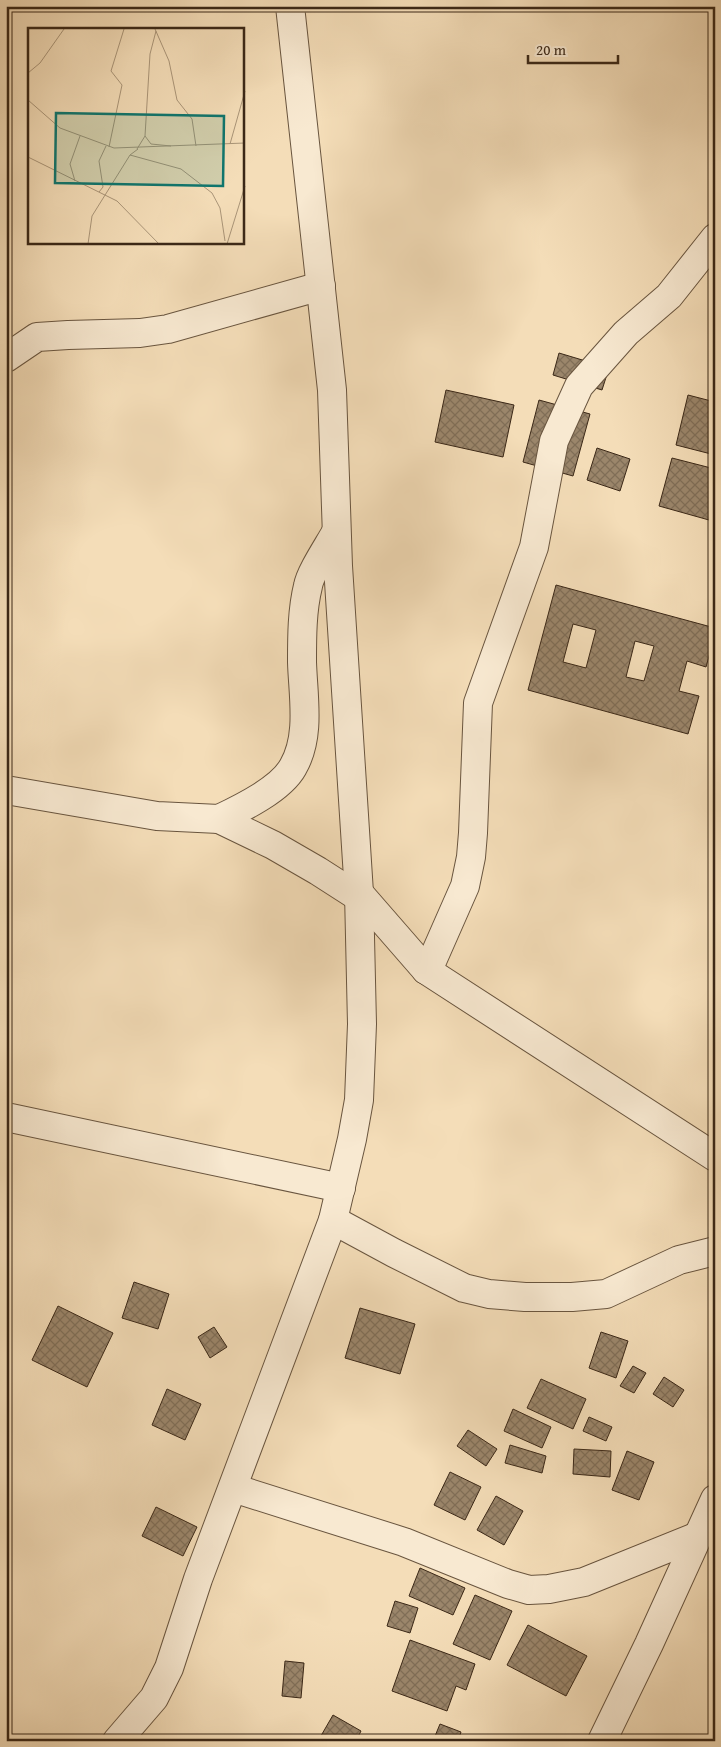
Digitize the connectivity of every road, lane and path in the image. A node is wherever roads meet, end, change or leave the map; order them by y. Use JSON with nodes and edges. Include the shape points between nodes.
{"nodes":[{"id":1,"x":290,"y":6,"type":"edge"},
{"id":2,"x":715,"y":238,"type":"edge"},
{"id":3,"x":321,"y":286,"type":"junction"},
{"id":4,"x":6,"y":358,"type":"edge"},
{"id":5,"x":337,"y":531,"type":"junction"},
{"id":6,"x":6,"y":790,"type":"edge"},
{"id":7,"x":219,"y":819,"type":"junction"},
{"id":8,"x":360,"y":896,"type":"junction"},
{"id":9,"x":426,"y":970,"type":"junction"},
{"id":10,"x":6,"y":1117,"type":"edge"},
{"id":11,"x":715,"y":1157,"type":"edge"},
{"id":12,"x":341,"y":1188,"type":"junction"},
{"id":13,"x":333,"y":1220,"type":"junction"},
{"id":14,"x":715,"y":1251,"type":"edge"},
{"id":15,"x":232,"y":1488,"type":"junction"},
{"id":16,"x":715,"y":1499,"type":"edge"},
{"id":17,"x":698,"y":1536,"type":"junction"},
{"id":18,"x":117,"y":1741,"type":"edge"},
{"id":19,"x":602,"y":1741,"type":"edge"}],
"edges":[{"from":1,"to":3,"type":"street"},
{"from":2,"to":9,"type":"street","via":[[669,296],[626,333],[579,386],[554,441],[534,547],[478,703],[474,833],[465,886]]},
{"from":3,"to":4,"type":"street","via":[[168,329],[37,337]]},
{"from":3,"to":5,"type":"street","via":[[332,390]]},
{"from":5,"to":7,"type":"street","via":[[308,584],[302,659],[305,723],[301,750],[293,768],[281,781],[249,804]]},
{"from":5,"to":8,"type":"street"},
{"from":6,"to":7,"type":"street","via":[[157,816]]},
{"from":7,"to":8,"type":"street"},
{"from":8,"to":9,"type":"street"},
{"from":8,"to":12,"type":"street","via":[[362,1024],[359,1100]]},
{"from":9,"to":11,"type":"street"},
{"from":10,"to":12,"type":"street"},
{"from":12,"to":13,"type":"street"},
{"from":13,"to":14,"type":"street","via":[[464,1288],[525,1297],[606,1294],[679,1260]]},
{"from":13,"to":15,"type":"street"},
{"from":15,"to":17,"type":"street","via":[[404,1542],[529,1590],[584,1582]]},
{"from":15,"to":18,"type":"street","via":[[169,1668],[154,1698]]},
{"from":16,"to":17,"type":"street"},
{"from":17,"to":19,"type":"street"}]}
